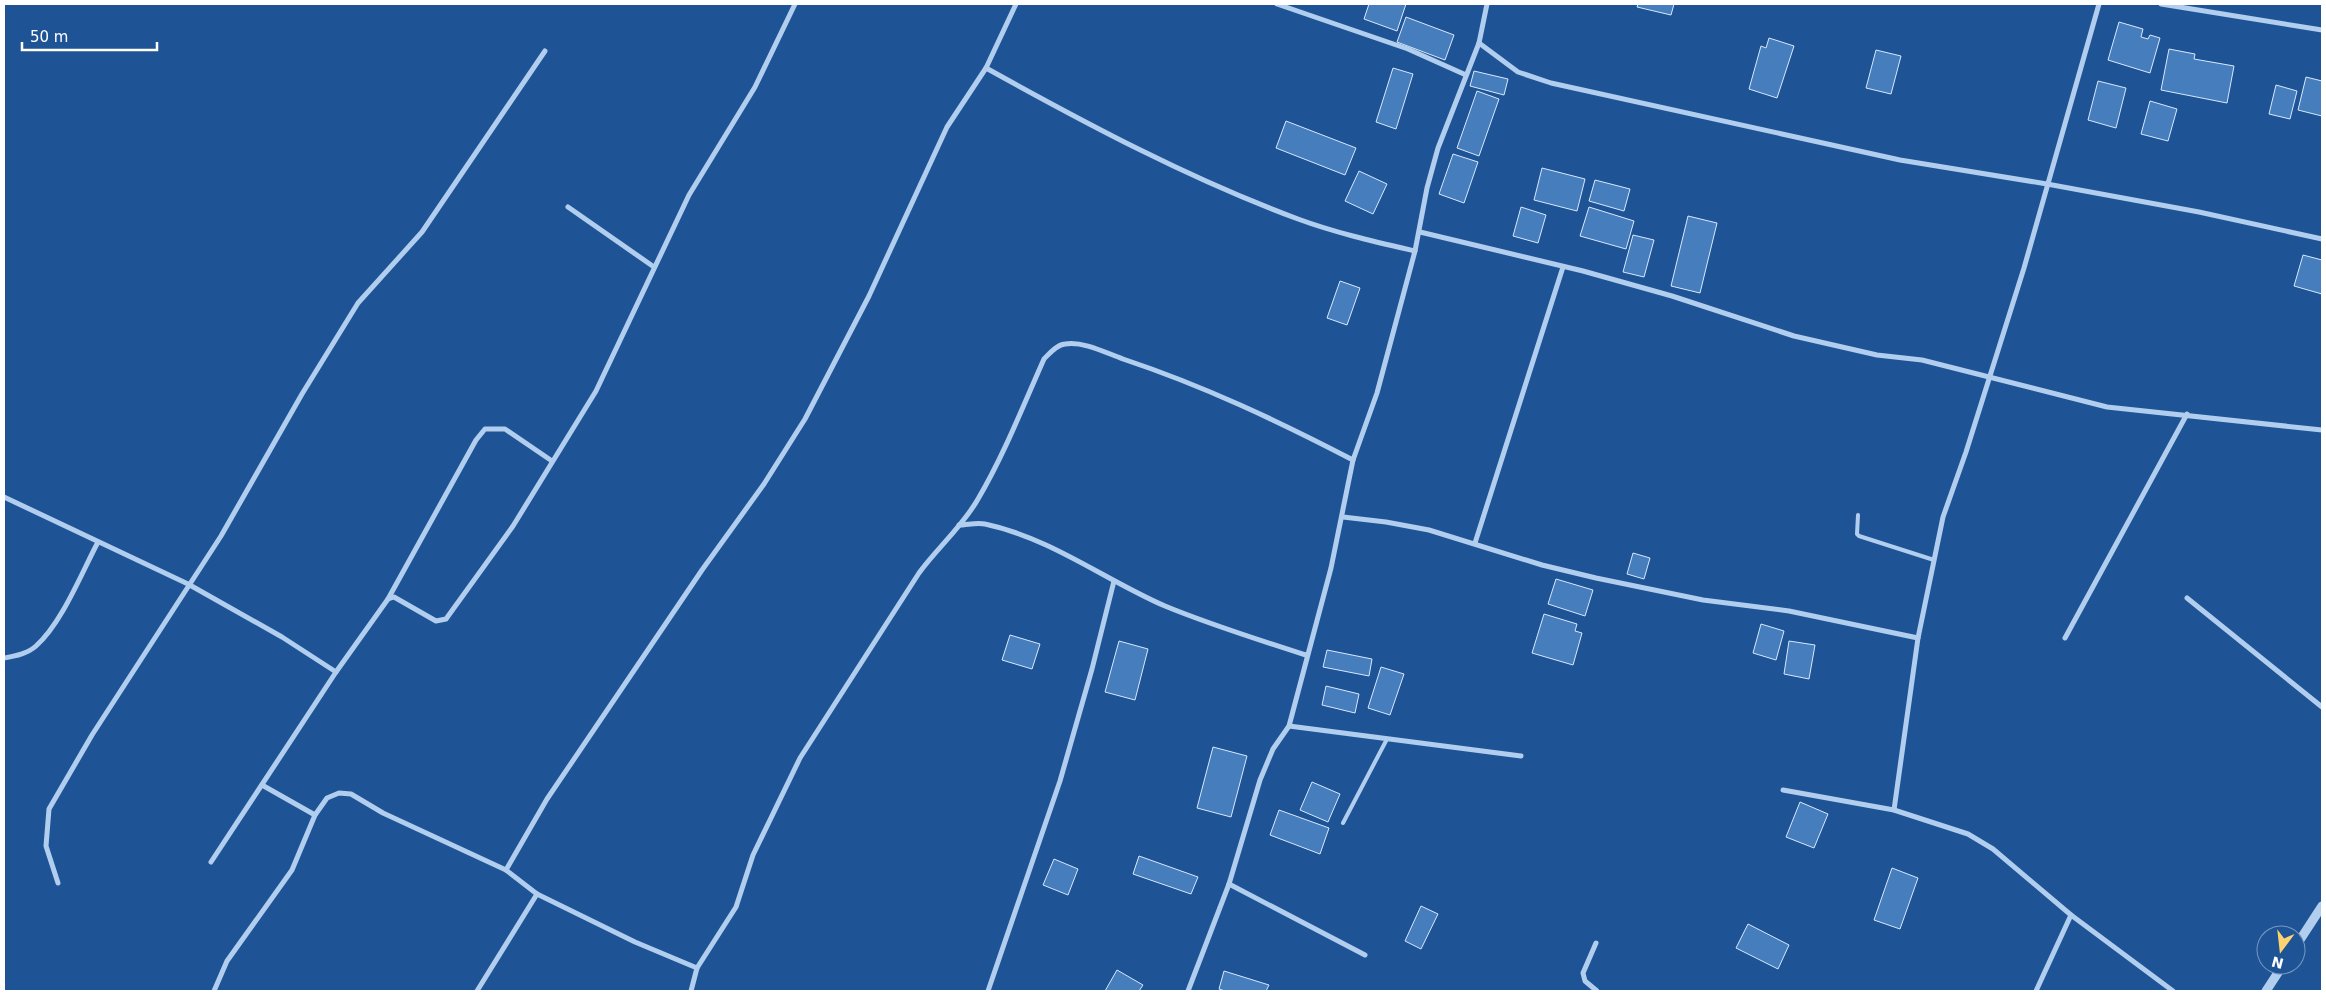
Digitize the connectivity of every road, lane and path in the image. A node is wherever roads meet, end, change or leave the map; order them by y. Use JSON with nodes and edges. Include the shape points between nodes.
{"nodes":[{"id":1,"x":795,"y":4,"type":"edge"},
{"id":2,"x":1016,"y":4,"type":"edge"},
{"id":3,"x":1277,"y":4,"type":"edge"},
{"id":4,"x":1487,"y":4,"type":"edge"},
{"id":5,"x":2099,"y":4,"type":"edge"},
{"id":6,"x":2161,"y":4,"type":"edge"},
{"id":7,"x":2200,"y":6,"type":"edge"},
{"id":8,"x":2322,"y":30,"type":"edge"},
{"id":9,"x":1479,"y":43,"type":"junction"},
{"id":10,"x":544,"y":51,"type":"dead end"},
{"id":11,"x":986,"y":68,"type":"junction"},
{"id":12,"x":1466,"y":75,"type":"junction"},
{"id":13,"x":2048,"y":184,"type":"junction"},
{"id":14,"x":568,"y":207,"type":"dead end"},
{"id":15,"x":1420,"y":232,"type":"junction"},
{"id":16,"x":2322,"y":239,"type":"edge"},
{"id":17,"x":1415,"y":251,"type":"junction"},
{"id":18,"x":654,"y":267,"type":"junction"},
{"id":19,"x":1563,"y":267,"type":"junction"},
{"id":20,"x":1989,"y":376,"type":"junction"},
{"id":21,"x":2188,"y":414,"type":"junction"},
{"id":22,"x":2322,"y":430,"type":"edge"},
{"id":23,"x":1353,"y":460,"type":"junction"},
{"id":24,"x":552,"y":461,"type":"junction"},
{"id":25,"x":4,"y":497,"type":"edge"},
{"id":26,"x":1858,"y":515,"type":"dead end"},
{"id":27,"x":1343,"y":517,"type":"junction"},
{"id":28,"x":959,"y":525,"type":"junction"},
{"id":29,"x":98,"y":542,"type":"junction"},
{"id":30,"x":1475,"y":543,"type":"junction"},
{"id":31,"x":1934,"y":560,"type":"junction"},
{"id":32,"x":1114,"y":581,"type":"junction"},
{"id":33,"x":188,"y":584,"type":"junction"},
{"id":34,"x":2187,"y":598,"type":"dead end"},
{"id":35,"x":388,"y":600,"type":"junction"},
{"id":36,"x":1918,"y":638,"type":"junction"},
{"id":37,"x":2066,"y":638,"type":"dead end"},
{"id":38,"x":1306,"y":655,"type":"junction"},
{"id":39,"x":4,"y":658,"type":"edge"},
{"id":40,"x":336,"y":672,"type":"junction"},
{"id":41,"x":2322,"y":707,"type":"edge"},
{"id":42,"x":1288,"y":726,"type":"junction"},
{"id":43,"x":1387,"y":739,"type":"junction"},
{"id":44,"x":1521,"y":756,"type":"dead end"},
{"id":45,"x":262,"y":785,"type":"junction"},
{"id":46,"x":1783,"y":790,"type":"dead end"},
{"id":47,"x":1894,"y":810,"type":"junction"},
{"id":48,"x":315,"y":815,"type":"junction"},
{"id":49,"x":1343,"y":823,"type":"dead end"},
{"id":50,"x":211,"y":862,"type":"dead end"},
{"id":51,"x":506,"y":870,"type":"junction"},
{"id":52,"x":58,"y":883,"type":"dead end"},
{"id":53,"x":1229,"y":884,"type":"junction"},
{"id":54,"x":537,"y":894,"type":"junction"},
{"id":55,"x":2322,"y":906,"type":"edge"},
{"id":56,"x":2071,"y":915,"type":"junction"},
{"id":57,"x":2306,"y":931,"type":"edge"},
{"id":58,"x":1596,"y":943,"type":"dead end"},
{"id":59,"x":1365,"y":954,"type":"dead end"},
{"id":60,"x":698,"y":968,"type":"junction"},
{"id":61,"x":2276,"y":975,"type":"edge"},
{"id":62,"x":214,"y":991,"type":"edge"},
{"id":63,"x":477,"y":991,"type":"edge"},
{"id":64,"x":691,"y":991,"type":"edge"},
{"id":65,"x":988,"y":991,"type":"edge"},
{"id":66,"x":1188,"y":991,"type":"edge"},
{"id":67,"x":1597,"y":991,"type":"edge"},
{"id":68,"x":2036,"y":991,"type":"edge"},
{"id":69,"x":2174,"y":991,"type":"edge"},
{"id":70,"x":2266,"y":991,"type":"edge"}],
"edges":[{"from":1,"to":18,"type":"street","via":[[755,86],[689,194]]},
{"from":2,"to":11,"type":"street"},
{"from":3,"to":12,"type":"street","via":[[1408,49]]},
{"from":4,"to":9,"type":"street"},
{"from":5,"to":13,"type":"street"},
{"from":6,"to":7,"type":"street"},
{"from":7,"to":8,"type":"street"},
{"from":9,"to":12,"type":"street"},
{"from":9,"to":13,"type":"street","via":[[1518,72],[1551,83],[1900,160]]},
{"from":10,"to":33,"type":"street","via":[[422,232],[358,303],[221,536]]},
{"from":11,"to":17,"type":"street","via":[[1142,150],[1267,206],[1342,233]]},
{"from":11,"to":51,"type":"street","via":[[947,127],[869,296],[804,419],[764,484],[547,799]]},
{"from":12,"to":15,"type":"street","via":[[1438,148]]},
{"from":13,"to":16,"type":"street"},
{"from":13,"to":20,"type":"street"},
{"from":14,"to":18,"type":"street"},
{"from":15,"to":17,"type":"street"},
{"from":15,"to":19,"type":"street"},
{"from":17,"to":23,"type":"street","via":[[1377,393]]},
{"from":18,"to":24,"type":"street","via":[[596,391]]},
{"from":19,"to":20,"type":"street","via":[[1672,296],[1794,336]]},
{"from":19,"to":30,"type":"street"},
{"from":20,"to":21,"type":"street","via":[[2107,407]]},
{"from":20,"to":31,"type":"street","via":[[1943,517]]},
{"from":21,"to":22,"type":"street"},
{"from":21,"to":37,"type":"street"},
{"from":23,"to":27,"type":"street"},
{"from":23,"to":28,"type":"street","via":[[1276,420],[1173,375],[1103,351],[1064,344],[1044,360],[978,500]]},
{"from":24,"to":35,"type":"street","via":[[513,526],[446,619],[436,621],[394,597]]},
{"from":24,"to":35,"type":"street","via":[[505,429],[485,429]]},
{"from":25,"to":29,"type":"street"},
{"from":26,"to":31,"type":"lane","via":[[1859,536]]},
{"from":27,"to":30,"type":"street","via":[[1394,523]]},
{"from":27,"to":38,"type":"street"},
{"from":28,"to":32,"type":"street","via":[[984,523],[1030,539],[1068,555]]},
{"from":28,"to":60,"type":"street","via":[[919,573],[800,758],[753,855],[736,907]]},
{"from":29,"to":33,"type":"street"},
{"from":29,"to":39,"type":"street","via":[[56,621],[36,646],[20,655]]},
{"from":30,"to":36,"type":"street","via":[[1542,565],[1596,578],[1703,600],[1789,610]]},
{"from":31,"to":36,"type":"street"},
{"from":32,"to":38,"type":"street","via":[[1166,606]]},
{"from":32,"to":65,"type":"street","via":[[1060,781]]},
{"from":33,"to":40,"type":"street"},
{"from":33,"to":52,"type":"street","via":[[49,809],[46,846]]},
{"from":34,"to":41,"type":"street"},
{"from":35,"to":40,"type":"street"},
{"from":36,"to":47,"type":"street"},
{"from":38,"to":42,"type":"street"},
{"from":40,"to":45,"type":"street"},
{"from":42,"to":43,"type":"street"},
{"from":42,"to":53,"type":"street","via":[[1273,749],[1260,780]]},
{"from":43,"to":44,"type":"street"},
{"from":43,"to":49,"type":"lane"},
{"from":45,"to":48,"type":"street"},
{"from":45,"to":50,"type":"street"},
{"from":46,"to":47,"type":"street"},
{"from":47,"to":56,"type":"street","via":[[1968,834],[1993,849]]},
{"from":48,"to":51,"type":"street","via":[[327,798],[339,793],[350,794],[383,813]]},
{"from":48,"to":62,"type":"street","via":[[292,870],[227,961]]},
{"from":51,"to":54,"type":"street"},
{"from":53,"to":59,"type":"street"},
{"from":53,"to":66,"type":"street"},
{"from":54,"to":60,"type":"street","via":[[635,942]]},
{"from":54,"to":63,"type":"street"},
{"from":55,"to":57,"type":"street"},
{"from":56,"to":68,"type":"street"},
{"from":56,"to":69,"type":"street"},
{"from":58,"to":67,"type":"street","via":[[1583,973],[1584,980]]},
{"from":60,"to":64,"type":"street"},
{"from":61,"to":70,"type":"street"}]}
